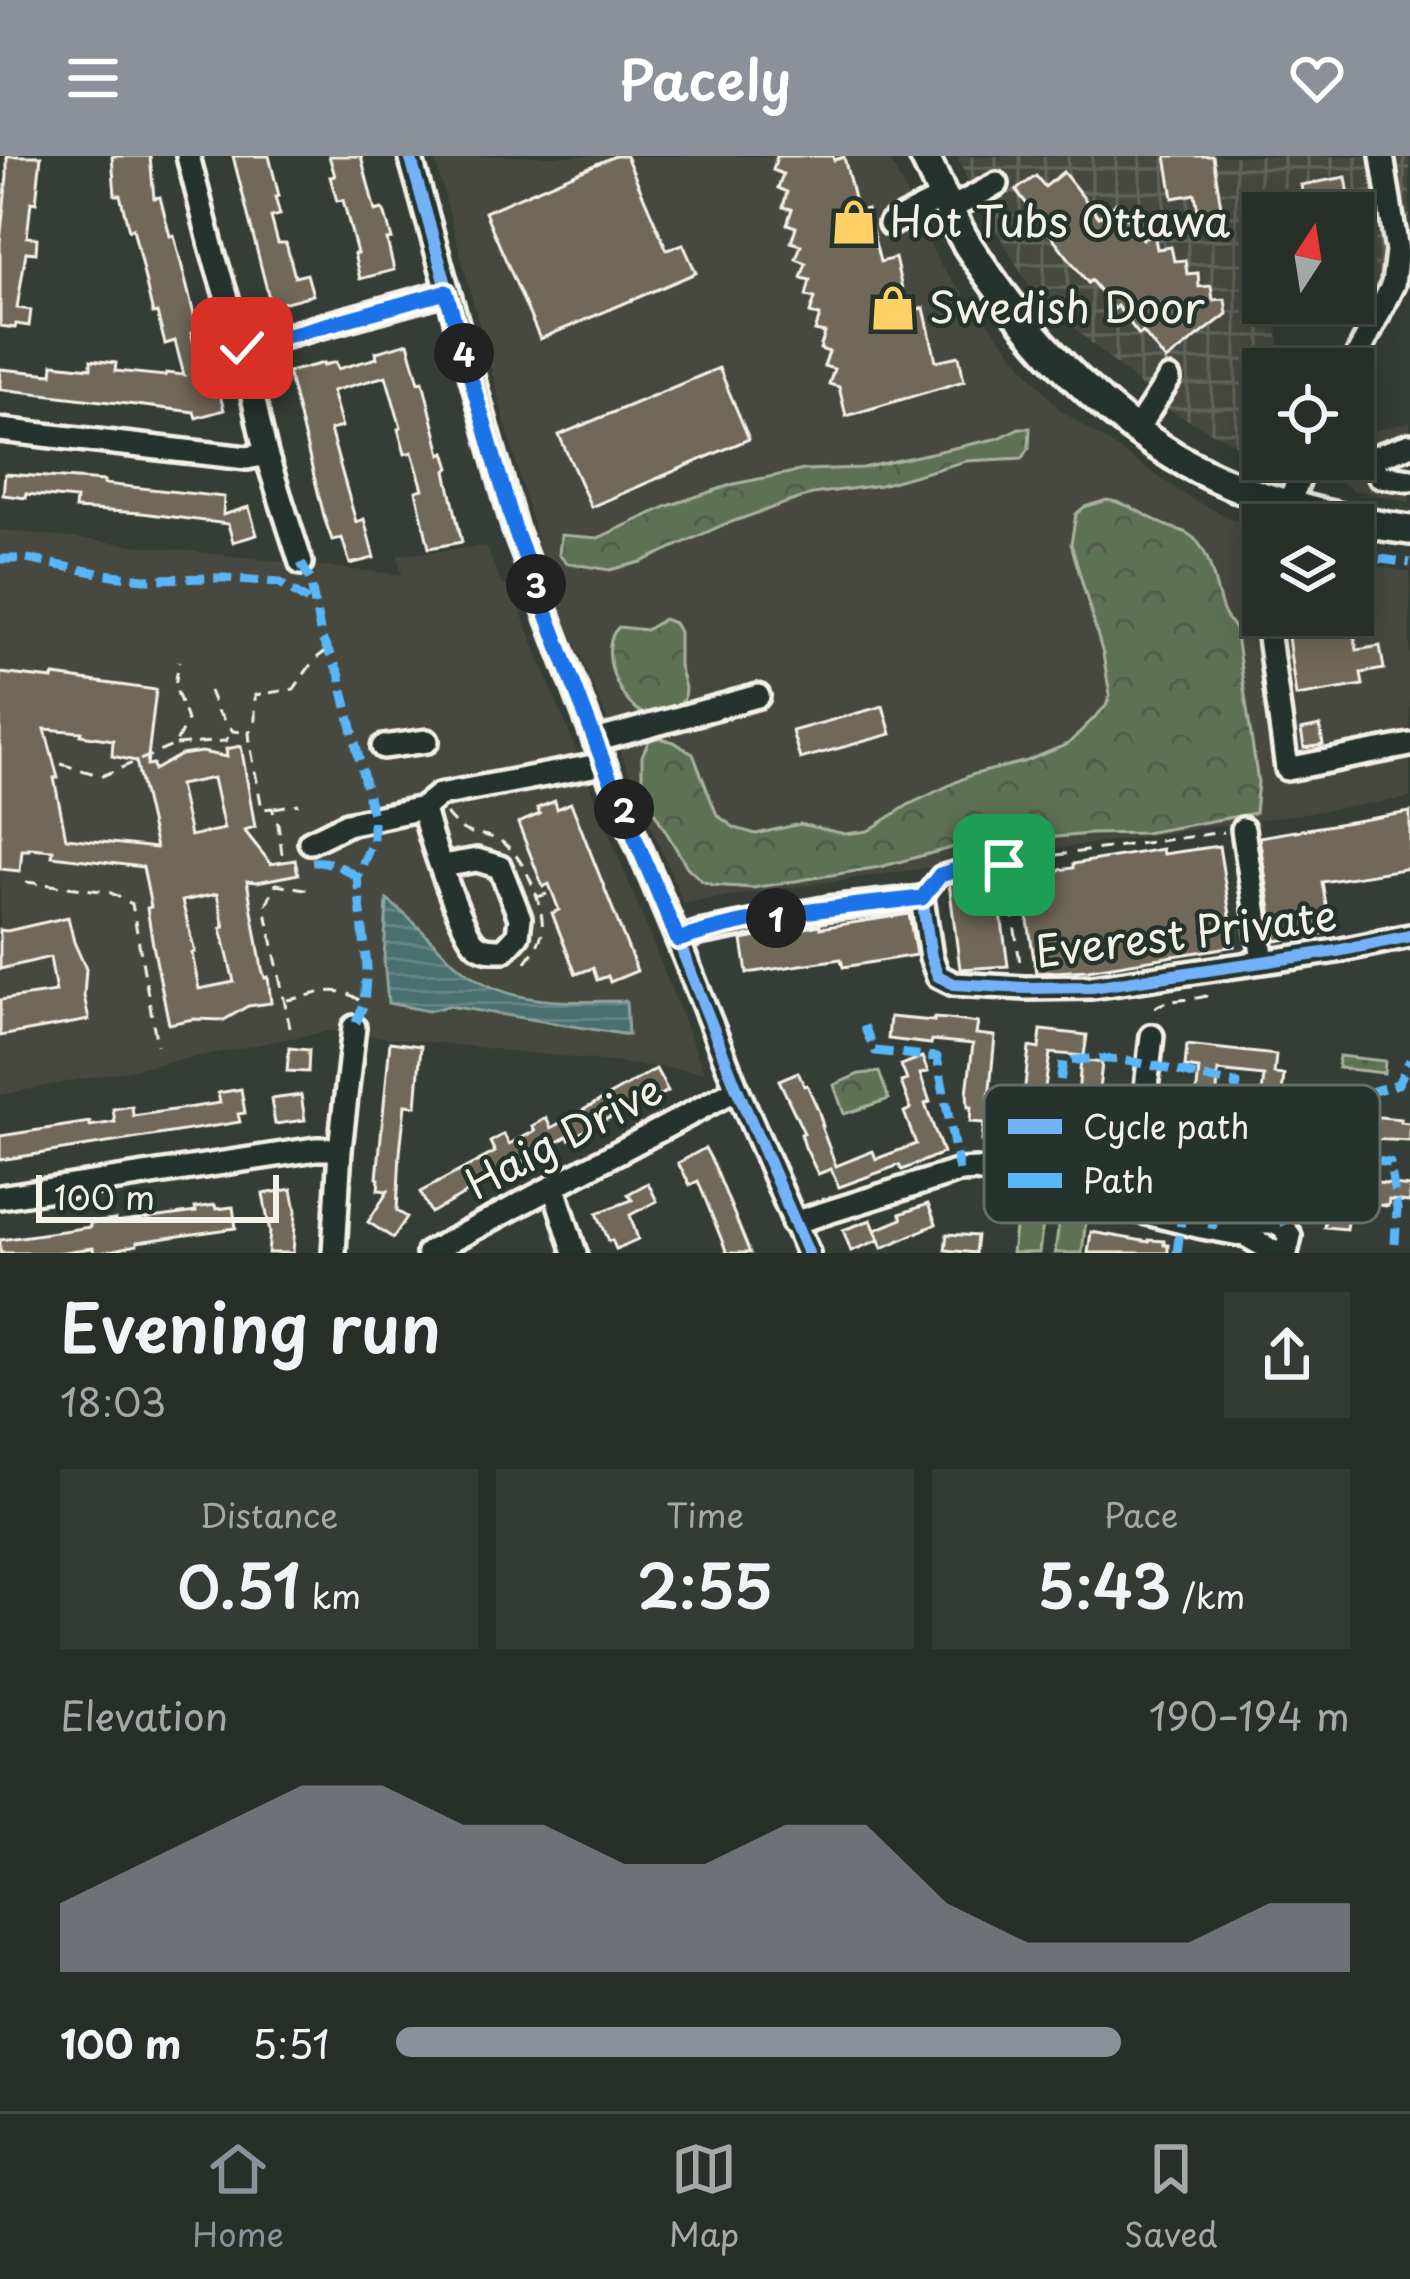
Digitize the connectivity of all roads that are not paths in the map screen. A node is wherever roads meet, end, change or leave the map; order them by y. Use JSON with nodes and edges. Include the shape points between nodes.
{"nodes":[{"id":1,"x":188,"y":156,"type":"edge"},
{"id":2,"x":410,"y":156,"type":"edge"},
{"id":3,"x":924,"y":156,"type":"edge"},
{"id":4,"x":1382,"y":156,"type":"edge"},
{"id":5,"x":997,"y":184,"type":"dead end"},
{"id":6,"x":947,"y":203,"type":"junction"},
{"id":7,"x":890,"y":224,"type":"dead end"},
{"id":8,"x":446,"y":292,"type":"junction"},
{"id":9,"x":242,"y":348,"type":"junction"},
{"id":10,"x":1361,"y":348,"type":"edge"},
{"id":11,"x":1169,"y":379,"type":"dead end"},
{"id":12,"x":1137,"y":429,"type":"junction"},
{"id":13,"x":0,"y":430,"type":"edge"},
{"id":14,"x":1410,"y":445,"type":"edge"},
{"id":15,"x":1374,"y":452,"type":"edge"},
{"id":16,"x":266,"y":454,"type":"junction"},
{"id":17,"x":1374,"y":470,"type":"edge"},
{"id":18,"x":1410,"y":480,"type":"edge"},
{"id":19,"x":1276,"y":504,"type":"edge"},
{"id":20,"x":1374,"y":525,"type":"edge"},
{"id":21,"x":1410,"y":530,"type":"edge"},
{"id":22,"x":302,"y":563,"type":"dead end"},
{"id":23,"x":1269,"y":636,"type":"edge"},
{"id":24,"x":758,"y":696,"type":"dead end"},
{"id":25,"x":427,"y":741,"type":"dead end"},
{"id":26,"x":595,"y":741,"type":"junction"},
{"id":27,"x":1410,"y":745,"type":"edge"},
{"id":28,"x":383,"y":747,"type":"dead end"},
{"id":29,"x":604,"y":764,"type":"junction"},
{"id":30,"x":431,"y":802,"type":"junction"},
{"id":31,"x":1243,"y":829,"type":"road end"},
{"id":32,"x":310,"y":842,"type":"dead end"},
{"id":33,"x":442,"y":866,"type":"junction"},
{"id":34,"x":1410,"y":936,"type":"edge"},
{"id":35,"x":678,"y":940,"type":"junction"},
{"id":36,"x":1263,"y":962,"type":"junction"},
{"id":37,"x":353,"y":1027,"type":"dead end"},
{"id":38,"x":1152,"y":1036,"type":"dead end"},
{"id":39,"x":1146,"y":1085,"type":"edge"},
{"id":40,"x":737,"y":1089,"type":"junction"},
{"id":41,"x":340,"y":1149,"type":"junction"},
{"id":42,"x":984,"y":1172,"type":"edge"},
{"id":43,"x":554,"y":1188,"type":"junction"},
{"id":44,"x":0,"y":1197,"type":"edge"},
{"id":45,"x":794,"y":1223,"type":"junction"},
{"id":46,"x":1186,"y":1223,"type":"edge"},
{"id":47,"x":1245,"y":1234,"type":"junction"},
{"id":48,"x":334,"y":1253,"type":"edge"},
{"id":49,"x":428,"y":1253,"type":"edge"},
{"id":50,"x":575,"y":1253,"type":"edge"},
{"id":51,"x":808,"y":1253,"type":"edge"},
{"id":52,"x":1276,"y":1253,"type":"edge"},
{"id":53,"x":1286,"y":1253,"type":"edge"}],
"edges":[{"from":1,"to":9,"type":"street"},
{"from":2,"to":8,"type":"street"},
{"from":3,"to":6,"type":"main road"},
{"from":4,"to":10,"type":"street","via":[[1397,251],[1393,284]]},
{"from":5,"to":6,"type":"street"},
{"from":6,"to":7,"type":"street"},
{"from":6,"to":12,"type":"main road","via":[[967,243],[1048,351]]},
{"from":8,"to":9,"type":"street"},
{"from":8,"to":26,"type":"street","via":[[515,530]]},
{"from":9,"to":16,"type":"street"},
{"from":11,"to":12,"type":"street"},
{"from":12,"to":19,"type":"main road"},
{"from":13,"to":16,"type":"street"},
{"from":14,"to":15,"type":"street"},
{"from":16,"to":22,"type":"street"},
{"from":17,"to":18,"type":"street"},
{"from":20,"to":21,"type":"main road"},
{"from":23,"to":27,"type":"street","via":[[1287,769]]},
{"from":24,"to":26,"type":"street"},
{"from":25,"to":28,"type":"street"},
{"from":26,"to":29,"type":"street"},
{"from":29,"to":30,"type":"street"},
{"from":29,"to":35,"type":"street"},
{"from":30,"to":32,"type":"street"},
{"from":30,"to":33,"type":"street"},
{"from":31,"to":36,"type":"street"},
{"from":33,"to":33,"type":"street","via":[[471,942],[504,950],[520,918],[500,867],[478,860]]},
{"from":34,"to":36,"type":"street","name":"Everest Private"},
{"from":35,"to":36,"type":"street","name":"Everest Private","via":[[922,898],[938,976],[954,984],[1092,987]]},
{"from":35,"to":40,"type":"street"},
{"from":37,"to":41,"type":"street"},
{"from":38,"to":39,"type":"street"},
{"from":40,"to":43,"type":"street","name":"Haig Drive"},
{"from":40,"to":45,"type":"street"},
{"from":41,"to":44,"type":"street"},
{"from":41,"to":48,"type":"street"},
{"from":42,"to":45,"type":"street","via":[[959,1171]]},
{"from":43,"to":49,"type":"street","name":"Haig Drive"},
{"from":43,"to":50,"type":"street"},
{"from":45,"to":51,"type":"street"},
{"from":46,"to":47,"type":"street"},
{"from":47,"to":52,"type":"street"},
{"from":47,"to":53,"type":"street","via":[[1258,1223],[1279,1223],[1289,1236]]}]}
